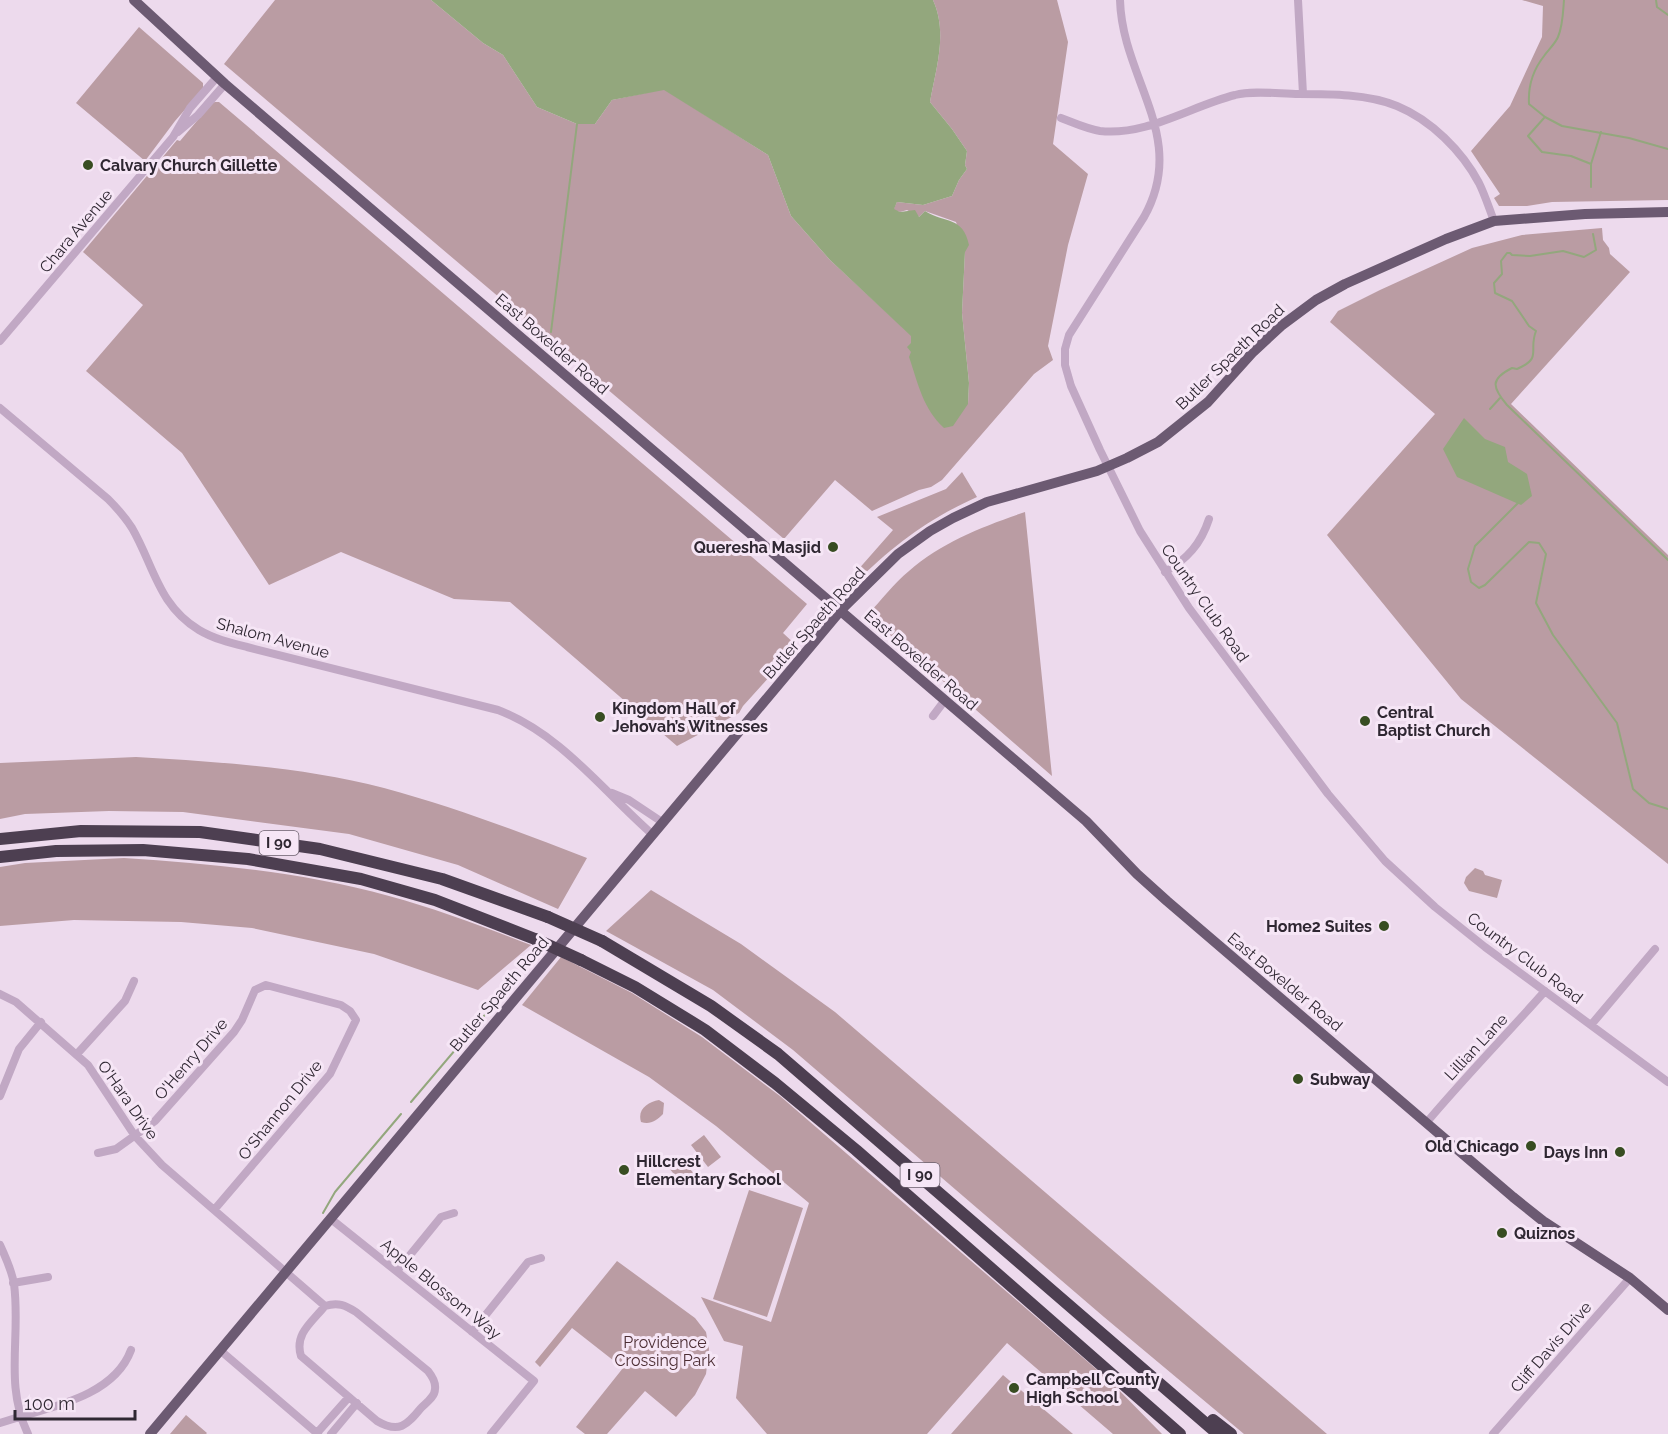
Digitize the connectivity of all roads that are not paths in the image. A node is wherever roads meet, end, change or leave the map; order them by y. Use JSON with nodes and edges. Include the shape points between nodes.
{"nodes":[{"id":1,"x":134,"y":0,"type":"edge"},
{"id":2,"x":1120,"y":0,"type":"edge"},
{"id":3,"x":1298,"y":0,"type":"edge"},
{"id":4,"x":221,"y":80,"type":"junction"},
{"id":5,"x":1303,"y":94,"type":"junction"},
{"id":6,"x":1061,"y":118,"type":"dead end"},
{"id":7,"x":1154,"y":123,"type":"junction"},
{"id":8,"x":1668,"y":212,"type":"edge"},
{"id":9,"x":1494,"y":221,"type":"junction"},
{"id":10,"x":0,"y":341,"type":"edge"},
{"id":11,"x":0,"y":408,"type":"edge"},
{"id":12,"x":1109,"y":466,"type":"junction"},
{"id":13,"x":1209,"y":519,"type":"dead end"},
{"id":14,"x":1165,"y":572,"type":"junction"},
{"id":15,"x":841,"y":610,"type":"junction"},
{"id":16,"x":945,"y":700,"type":"junction"},
{"id":17,"x":933,"y":716,"type":"dead end"},
{"id":18,"x":611,"y":792,"type":"junction"},
{"id":19,"x":662,"y":822,"type":"junction"},
{"id":20,"x":652,"y":834,"type":"junction"},
{"id":21,"x":0,"y":839,"type":"edge"},
{"id":22,"x":0,"y":857,"type":"edge"},
{"id":23,"x":1655,"y":949,"type":"dead end"},
{"id":24,"x":134,"y":981,"type":"dead end"},
{"id":25,"x":255,"y":990,"type":"joint"},
{"id":26,"x":1545,"y":990,"type":"junction"},
{"id":27,"x":0,"y":994,"type":"edge"},
{"id":28,"x":41,"y":1022,"type":"junction"},
{"id":29,"x":1591,"y":1024,"type":"junction"},
{"id":30,"x":77,"y":1054,"type":"junction"},
{"id":31,"x":1668,"y":1082,"type":"edge"},
{"id":32,"x":0,"y":1096,"type":"edge"},
{"id":33,"x":1426,"y":1122,"type":"junction"},
{"id":34,"x":135,"y":1136,"type":"junction"},
{"id":35,"x":98,"y":1153,"type":"dead end"},
{"id":36,"x":214,"y":1210,"type":"junction"},
{"id":37,"x":454,"y":1213,"type":"dead end"},
{"id":38,"x":331,"y":1218,"type":"junction"},
{"id":39,"x":0,"y":1245,"type":"edge"},
{"id":40,"x":541,"y":1258,"type":"dead end"},
{"id":41,"x":397,"y":1271,"type":"junction"},
{"id":42,"x":286,"y":1272,"type":"junction"},
{"id":43,"x":48,"y":1277,"type":"dead end"},
{"id":44,"x":1630,"y":1278,"type":"junction"},
{"id":45,"x":14,"y":1283,"type":"junction"},
{"id":46,"x":1049,"y":1288,"type":"junction"},
{"id":47,"x":325,"y":1305,"type":"junction"},
{"id":48,"x":1668,"y":1310,"type":"edge"},
{"id":49,"x":472,"y":1332,"type":"junction"},
{"id":50,"x":131,"y":1350,"type":"dead end"},
{"id":51,"x":221,"y":1351,"type":"junction"},
{"id":52,"x":1085,"y":1353,"type":"junction"},
{"id":53,"x":349,"y":1397,"type":"junction"},
{"id":54,"x":357,"y":1403,"type":"junction"},
{"id":55,"x":19,"y":1416,"type":"junction"},
{"id":56,"x":0,"y":1423,"type":"edge"},
{"id":57,"x":28,"y":1434,"type":"edge"},
{"id":58,"x":150,"y":1434,"type":"edge"},
{"id":59,"x":318,"y":1434,"type":"edge"},
{"id":60,"x":331,"y":1434,"type":"edge"},
{"id":61,"x":491,"y":1434,"type":"edge"},
{"id":62,"x":1169,"y":1434,"type":"edge"},
{"id":63,"x":1180,"y":1434,"type":"edge"},
{"id":64,"x":1218,"y":1434,"type":"edge"},
{"id":65,"x":1231,"y":1434,"type":"edge"},
{"id":66,"x":1492,"y":1434,"type":"edge"}],
"edges":[{"from":1,"to":4,"type":"main road","name":"East Boxelder Road"},
{"from":2,"to":7,"type":"street","name":"Country Club Road","via":[[1125,39]]},
{"from":3,"to":5,"type":"street"},
{"from":4,"to":10,"type":"street","name":"Chara Avenue","via":[[198,115],[172,137]]},
{"from":4,"to":15,"type":"main road","name":"East Boxelder Road"},
{"from":5,"to":7,"type":"street","via":[[1237,94]]},
{"from":5,"to":9,"type":"street","via":[[1374,99],[1397,106],[1430,125],[1479,183]]},
{"from":6,"to":7,"type":"street","via":[[1101,131],[1132,130]]},
{"from":7,"to":12,"type":"street","name":"Country Club Road","via":[[1161,150],[1153,201],[1069,335],[1065,349],[1071,386]]},
{"from":8,"to":9,"type":"main road","name":"Butler Spaeth Road"},
{"from":9,"to":12,"type":"main road","name":"Butler Spaeth Road","via":[[1381,267],[1316,300],[1253,352],[1186,422],[1158,442]]},
{"from":11,"to":18,"type":"street","name":"Shalom Avenue","via":[[121,513],[168,603],[201,632],[498,710],[540,732]]},
{"from":12,"to":14,"type":"street","name":"Country Club Road"},
{"from":12,"to":15,"type":"main road","name":"Butler Spaeth Road","via":[[987,502],[953,518],[898,554]]},
{"from":13,"to":14,"type":"street","via":[[1198,546]]},
{"from":14,"to":26,"type":"street","name":"Country Club Road","via":[[1188,608],[1360,833],[1435,906]]},
{"from":15,"to":16,"type":"main road","name":"East Boxelder Road"},
{"from":15,"to":19,"type":"main road","name":"Butler Spaeth Road"},
{"from":16,"to":17,"type":"street"},
{"from":16,"to":33,"type":"main road","name":"East Boxelder Road","via":[[1086,821],[1167,901]]},
{"from":18,"to":19,"type":"street","name":"Shalom Avenue"},
{"from":18,"to":20,"type":"street","name":"Shalom Avenue"},
{"from":19,"to":20,"type":"main road","name":"Butler Spaeth Road"},
{"from":20,"to":38,"type":"main road","name":"Butler Spaeth Road"},
{"from":21,"to":46,"type":"highway","number":"I 90","bridge":true,"via":[[81,831],[200,832],[309,847],[442,879],[548,917],[603,941],[711,1006],[778,1054]]},
{"from":22,"to":52,"type":"highway","number":"I 90","bridge":true,"via":[[56,851],[143,850],[248,859],[361,879],[435,900],[581,960],[635,987],[705,1030],[776,1083]]},
{"from":23,"to":29,"type":"street"},
{"from":24,"to":30,"type":"street","via":[[125,1000]]},
{"from":25,"to":34,"type":"street","name":"O'Henry Drive","via":[[234,1032],[155,1121]]},
{"from":25,"to":36,"type":"street","name":"O'Shannon Drive","via":[[266,985],[341,1005],[356,1020],[330,1074]]},
{"from":26,"to":29,"type":"street","name":"Country Club Road"},
{"from":26,"to":33,"type":"street","name":"Lillian Lane"},
{"from":27,"to":28,"type":"street","name":"O'Hara Drive"},
{"from":28,"to":30,"type":"street","name":"O'Hara Drive"},
{"from":28,"to":32,"type":"street","via":[[19,1049]]},
{"from":29,"to":31,"type":"street","name":"Country Club Road"},
{"from":30,"to":34,"type":"street","name":"O'Hara Drive"},
{"from":33,"to":44,"type":"main road","name":"East Boxelder Road","via":[[1543,1221]]},
{"from":34,"to":35,"type":"street","name":"O'Henry Drive","via":[[116,1149]]},
{"from":34,"to":36,"type":"street","name":"O'Hara Drive"},
{"from":36,"to":42,"type":"street","name":"O'Hara Drive"},
{"from":37,"to":41,"type":"street","via":[[441,1217]]},
{"from":38,"to":41,"type":"street","name":"Apple Blossom Way"},
{"from":38,"to":42,"type":"main road","name":"Butler Spaeth Road"},
{"from":39,"to":45,"type":"street"},
{"from":40,"to":49,"type":"street","via":[[528,1262]]},
{"from":41,"to":49,"type":"street","name":"Apple Blossom Way"},
{"from":42,"to":47,"type":"street","name":"O'Hara Drive"},
{"from":42,"to":51,"type":"main road","name":"Butler Spaeth Road"},
{"from":43,"to":45,"type":"street"},
{"from":44,"to":48,"type":"main road","name":"East Boxelder Road"},
{"from":44,"to":66,"type":"street","name":"Cliff Davis Drive"},
{"from":45,"to":55,"type":"street","via":[[14,1388]]},
{"from":46,"to":64,"type":"highway","number":"I 90"},
{"from":46,"to":65,"type":"highway","number":"I 90"},
{"from":47,"to":53,"type":"street","via":[[300,1335],[298,1346],[301,1356]]},
{"from":47,"to":54,"type":"street","via":[[345,1305],[356,1312],[434,1378],[434,1395],[406,1425],[397,1428],[387,1427]]},
{"from":49,"to":61,"type":"street","name":"Apple Blossom Way","via":[[534,1381]]},
{"from":50,"to":55,"type":"street","via":[[127,1362],[99,1388]]},
{"from":51,"to":58,"type":"main road","name":"Butler Spaeth Road"},
{"from":51,"to":59,"type":"street"},
{"from":52,"to":62,"type":"highway","number":"I 90"},
{"from":52,"to":63,"type":"highway","number":"I 90"},
{"from":53,"to":54,"type":"street"},
{"from":53,"to":59,"type":"street"},
{"from":54,"to":60,"type":"street"},
{"from":55,"to":56,"type":"street"},
{"from":55,"to":57,"type":"street"}]}
